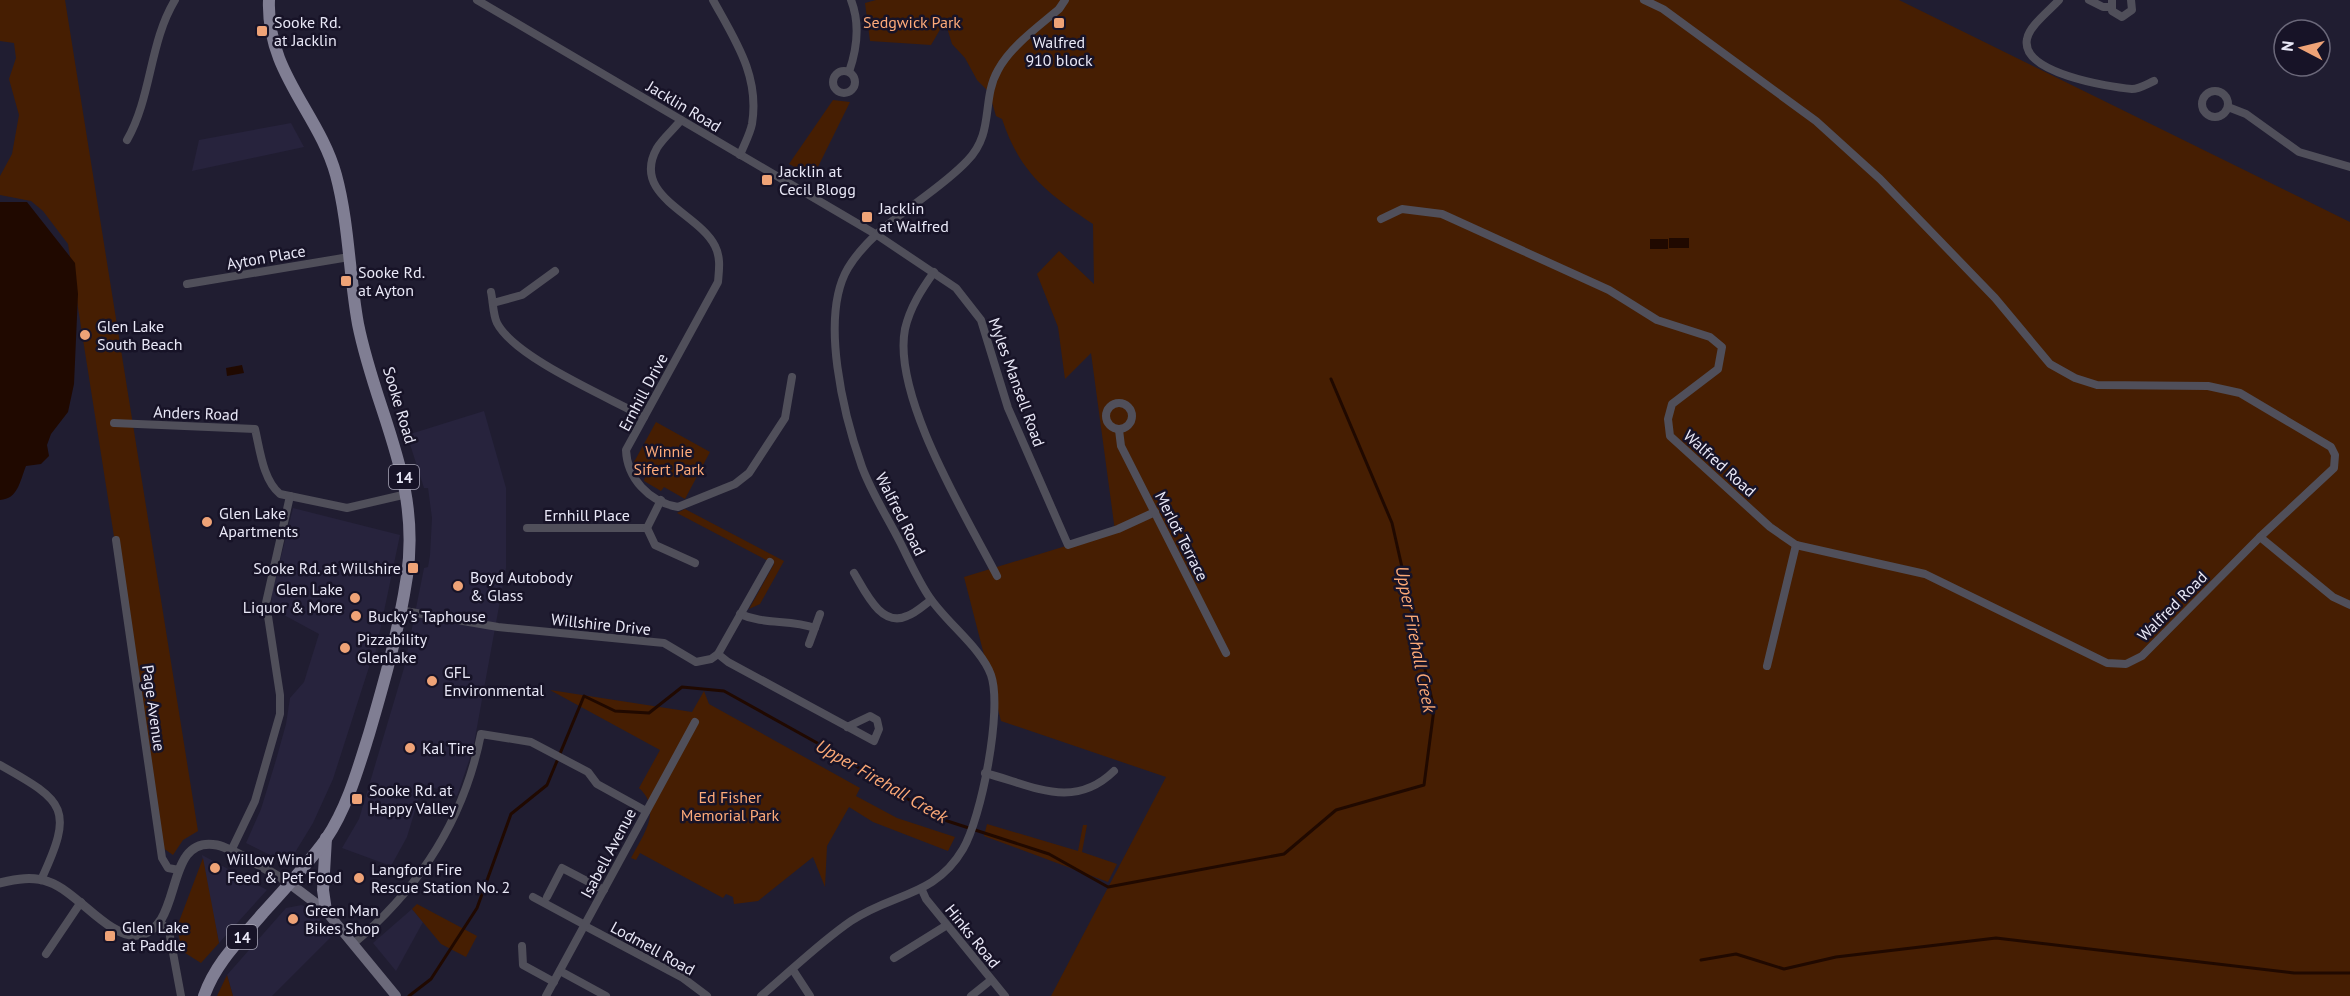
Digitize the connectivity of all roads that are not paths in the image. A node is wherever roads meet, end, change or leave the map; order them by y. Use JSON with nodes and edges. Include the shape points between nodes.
{"nodes":[{"id":1,"x":175,"y":0,"type":"edge"},
{"id":2,"x":269,"y":0,"type":"edge"},
{"id":3,"x":477,"y":0,"type":"edge"},
{"id":4,"x":713,"y":0,"type":"edge"},
{"id":5,"x":850,"y":0,"type":"edge"},
{"id":6,"x":1065,"y":0,"type":"edge"},
{"id":7,"x":1644,"y":0,"type":"edge"},
{"id":8,"x":2059,"y":0,"type":"edge"},
{"id":9,"x":2089,"y":0,"type":"edge"},
{"id":10,"x":2131,"y":0,"type":"edge"},
{"id":11,"x":2111,"y":4,"type":"edge"},
{"id":12,"x":849,"y":72,"type":"dead end"},
{"id":13,"x":2154,"y":81,"type":"dead end"},
{"id":14,"x":2228,"y":107,"type":"dead end"},
{"id":15,"x":681,"y":120,"type":"junction"},
{"id":16,"x":127,"y":140,"type":"dead end"},
{"id":17,"x":740,"y":155,"type":"junction"},
{"id":18,"x":2350,"y":167,"type":"edge"},
{"id":19,"x":1381,"y":219,"type":"dead end"},
{"id":20,"x":878,"y":235,"type":"junction"},
{"id":21,"x":349,"y":257,"type":"junction"},
{"id":22,"x":555,"y":271,"type":"dead end"},
{"id":23,"x":934,"y":272,"type":"junction"},
{"id":24,"x":188,"y":284,"type":"dead end"},
{"id":25,"x":491,"y":292,"type":"dead end"},
{"id":26,"x":493,"y":303,"type":"junction"},
{"id":27,"x":792,"y":377,"type":"dead end"},
{"id":28,"x":644,"y":417,"type":"junction"},
{"id":29,"x":114,"y":423,"type":"dead end"},
{"id":30,"x":1119,"y":430,"type":"dead end"},
{"id":31,"x":407,"y":494,"type":"junction"},
{"id":32,"x":290,"y":496,"type":"junction"},
{"id":33,"x":661,"y":500,"type":"junction"},
{"id":34,"x":1155,"y":513,"type":"junction"},
{"id":35,"x":527,"y":528,"type":"dead end"},
{"id":36,"x":647,"y":528,"type":"junction"},
{"id":37,"x":2260,"y":537,"type":"junction"},
{"id":38,"x":116,"y":540,"type":"dead end"},
{"id":39,"x":1796,"y":545,"type":"junction"},
{"id":40,"x":770,"y":562,"type":"dead end"},
{"id":41,"x":695,"y":563,"type":"dead end"},
{"id":42,"x":854,"y":573,"type":"dead end"},
{"id":43,"x":997,"y":576,"type":"dead end"},
{"id":44,"x":931,"y":600,"type":"junction"},
{"id":45,"x":2350,"y":605,"type":"edge"},
{"id":46,"x":399,"y":610,"type":"junction"},
{"id":47,"x":740,"y":614,"type":"junction"},
{"id":48,"x":820,"y":614,"type":"dead end"},
{"id":49,"x":815,"y":628,"type":"junction"},
{"id":50,"x":809,"y":644,"type":"dead end"},
{"id":51,"x":1226,"y":653,"type":"dead end"},
{"id":52,"x":718,"y":654,"type":"junction"},
{"id":53,"x":1767,"y":666,"type":"dead end"},
{"id":54,"x":695,"y":722,"type":"dead end"},
{"id":55,"x":847,"y":727,"type":"dead end"},
{"id":56,"x":0,"y":765,"type":"edge"},
{"id":57,"x":1114,"y":771,"type":"dead end"},
{"id":58,"x":985,"y":773,"type":"junction"},
{"id":59,"x":646,"y":811,"type":"junction"},
{"id":60,"x":326,"y":838,"type":"junction"},
{"id":61,"x":231,"y":852,"type":"junction"},
{"id":62,"x":179,"y":870,"type":"junction"},
{"id":63,"x":41,"y":880,"type":"junction"},
{"id":64,"x":0,"y":883,"type":"edge"},
{"id":65,"x":289,"y":883,"type":"junction"},
{"id":66,"x":604,"y":890,"type":"junction"},
{"id":67,"x":921,"y":890,"type":"junction"},
{"id":68,"x":533,"y":897,"type":"dead end"},
{"id":69,"x":547,"y":897,"type":"dead end"},
{"id":70,"x":81,"y":902,"type":"junction"},
{"id":71,"x":326,"y":911,"type":"junction"},
{"id":72,"x":160,"y":922,"type":"junction"},
{"id":73,"x":947,"y":924,"type":"junction"},
{"id":74,"x":585,"y":925,"type":"junction"},
{"id":75,"x":353,"y":944,"type":"junction"},
{"id":76,"x":522,"y":946,"type":"dead end"},
{"id":77,"x":46,"y":954,"type":"dead end"},
{"id":78,"x":894,"y":958,"type":"dead end"},
{"id":79,"x":793,"y":970,"type":"junction"},
{"id":80,"x":560,"y":971,"type":"junction"},
{"id":81,"x":990,"y":980,"type":"junction"},
{"id":82,"x":554,"y":982,"type":"junction"},
{"id":83,"x":181,"y":996,"type":"edge"},
{"id":84,"x":204,"y":996,"type":"edge"},
{"id":85,"x":396,"y":996,"type":"edge"},
{"id":86,"x":546,"y":996,"type":"edge"},
{"id":87,"x":606,"y":996,"type":"edge"},
{"id":88,"x":707,"y":996,"type":"edge"},
{"id":89,"x":761,"y":996,"type":"edge"},
{"id":90,"x":810,"y":996,"type":"edge"},
{"id":91,"x":971,"y":996,"type":"edge"},
{"id":92,"x":1005,"y":996,"type":"edge"}],
"edges":[{"from":1,"to":16,"type":"street","via":[[164,17],[140,118]]},
{"from":2,"to":21,"type":"main road","name":"Sooke Road","number":"14","via":[[270,29],[277,52],[336,174]]},
{"from":3,"to":15,"type":"street","name":"Jacklin Road"},
{"from":4,"to":17,"type":"street","via":[[742,54],[753,86],[752,125]]},
{"from":5,"to":12,"type":"street","via":[[856,35]]},
{"from":6,"to":20,"type":"street","name":"Walfred Road","via":[[1008,55],[997,71],[989,92],[982,141],[968,161]]},
{"from":7,"to":37,"type":"street","name":"Walfred Road","via":[[1663,9],[1816,121],[1880,180],[1995,298],[2049,363],[2097,385],[2208,387],[2240,393],[2331,447],[2334,468]]},
{"from":8,"to":13,"type":"street","via":[[2027,38],[2033,58],[2076,79],[2135,89]]},
{"from":9,"to":11,"type":"street","via":[[2103,7]]},
{"from":10,"to":11,"type":"street","via":[[2132,10],[2126,16],[2115,14]]},
{"from":14,"to":18,"type":"street","via":[[2246,114],[2299,152]]},
{"from":15,"to":17,"type":"street","name":"Jacklin Road"},
{"from":15,"to":28,"type":"street","name":"Ernhill Drive","via":[[657,148],[652,166],[654,180],[661,196],[701,228],[715,245],[720,261],[718,282]]},
{"from":17,"to":20,"type":"street","name":"Jacklin Road"},
{"from":19,"to":39,"type":"street","name":"Walfred Road","via":[[1402,209],[1442,214],[1609,290],[1657,320],[1710,337],[1722,347],[1718,369],[1672,404],[1668,419],[1670,436],[1770,527]]},
{"from":20,"to":23,"type":"street","name":"Myles Mansell Road"},
{"from":20,"to":44,"type":"street","name":"Walfred Road","via":[[855,258],[841,283],[835,331],[840,376],[863,468]]},
{"from":21,"to":24,"type":"street","name":"Ayton Place"},
{"from":21,"to":31,"type":"main road","name":"Sooke Road","number":"14","via":[[358,326]]},
{"from":22,"to":26,"type":"street","via":[[522,295]]},
{"from":23,"to":34,"type":"street","name":"Myles Mansell Road","via":[[956,288],[981,320],[1008,408],[1068,544]]},
{"from":23,"to":43,"type":"street","via":[[910,312],[903,350],[906,369],[927,439]]},
{"from":25,"to":26,"type":"street"},
{"from":26,"to":28,"type":"street","via":[[496,322],[526,354]]},
{"from":27,"to":33,"type":"street","via":[[784,418],[743,478],[684,506],[671,506]]},
{"from":28,"to":33,"type":"street","name":"Ernhill Drive","via":[[627,450],[627,467],[643,489]]},
{"from":29,"to":32,"type":"street","name":"Anders Road","via":[[255,429],[272,488]]},
{"from":30,"to":34,"type":"street","name":"Merlot Terrace","via":[[1121,446]]},
{"from":31,"to":32,"type":"street","name":"Anders Road","via":[[347,508]]},
{"from":31,"to":46,"type":"main road","name":"Sooke Road","number":"14","via":[[411,539]]},
{"from":32,"to":61,"type":"street","via":[[266,603],[280,714],[255,801]]},
{"from":33,"to":36,"type":"street","name":"Ernhill Place"},
{"from":34,"to":51,"type":"street","name":"Merlot Terrace"},
{"from":35,"to":36,"type":"street","name":"Ernhill Place"},
{"from":36,"to":41,"type":"street","name":"Ernhill Place","via":[[655,545]]},
{"from":37,"to":39,"type":"street","name":"Walfred Road","via":[[2142,656],[2126,664],[2107,663],[1925,574]]},
{"from":37,"to":45,"type":"street","via":[[2333,597]]},
{"from":38,"to":62,"type":"street","name":"Page Avenue","via":[[162,858],[168,868]]},
{"from":39,"to":53,"type":"street"},
{"from":40,"to":47,"type":"street"},
{"from":42,"to":44,"type":"street","via":[[879,612],[894,619],[907,617]]},
{"from":44,"to":58,"type":"street","name":"Walfred Road","via":[[992,677],[996,721]]},
{"from":46,"to":52,"type":"street","name":"Willshire Drive","via":[[498,627],[664,644],[696,662]]},
{"from":46,"to":60,"type":"main road","name":"Sooke Road","number":"14","via":[[362,758],[339,817]]},
{"from":47,"to":49,"type":"street","via":[[760,621]]},
{"from":47,"to":52,"type":"street"},
{"from":48,"to":49,"type":"street"},
{"from":49,"to":50,"type":"street"},
{"from":52,"to":55,"type":"street"},
{"from":54,"to":59,"type":"street","name":"Isabell Avenue"},
{"from":56,"to":63,"type":"street","via":[[41,788],[57,808],[59,841]]},
{"from":57,"to":58,"type":"street","via":[[1094,786],[1064,793]]},
{"from":58,"to":67,"type":"street","name":"Walfred Road","via":[[964,848],[942,876]]},
{"from":59,"to":66,"type":"street","name":"Isabell Avenue"},
{"from":59,"to":75,"type":"street","via":[[597,784],[588,772],[531,742],[482,734],[476,763],[453,822],[414,884]]},
{"from":60,"to":65,"type":"main road","name":"Sooke Road","number":"14"},
{"from":60,"to":71,"type":"main road"},
{"from":61,"to":62,"type":"street","via":[[216,845],[201,846],[186,856]]},
{"from":61,"to":65,"type":"street"},
{"from":62,"to":72,"type":"street"},
{"from":63,"to":64,"type":"street"},
{"from":63,"to":70,"type":"street"},
{"from":65,"to":71,"type":"main road"},
{"from":65,"to":84,"type":"main road","name":"Sooke Road","number":"14","via":[[224,957]]},
{"from":66,"to":69,"type":"street","via":[[562,868]]},
{"from":66,"to":74,"type":"street","name":"Isabell Avenue"},
{"from":67,"to":73,"type":"street","name":"Hinks Road"},
{"from":67,"to":79,"type":"street","name":"Walfred Road","via":[[851,921]]},
{"from":68,"to":74,"type":"street","name":"Lodmell Road"},
{"from":70,"to":72,"type":"street","via":[[125,934],[142,934]]},
{"from":70,"to":77,"type":"street"},
{"from":71,"to":75,"type":"main road"},
{"from":72,"to":83,"type":"street","via":[[169,931]]},
{"from":73,"to":78,"type":"street"},
{"from":73,"to":81,"type":"street","name":"Hinks Road"},
{"from":74,"to":80,"type":"street","name":"Isabell Avenue"},
{"from":74,"to":88,"type":"street","name":"Lodmell Road","via":[[683,978]]},
{"from":75,"to":85,"type":"main road"},
{"from":76,"to":82,"type":"street","via":[[522,965]]},
{"from":79,"to":89,"type":"street","name":"Walfred Road"},
{"from":79,"to":90,"type":"street"},
{"from":80,"to":82,"type":"street","name":"Isabell Avenue"},
{"from":80,"to":87,"type":"street"},
{"from":81,"to":91,"type":"street"},
{"from":81,"to":92,"type":"street","name":"Hinks Road"},
{"from":82,"to":86,"type":"street","name":"Isabell Avenue"}]}
